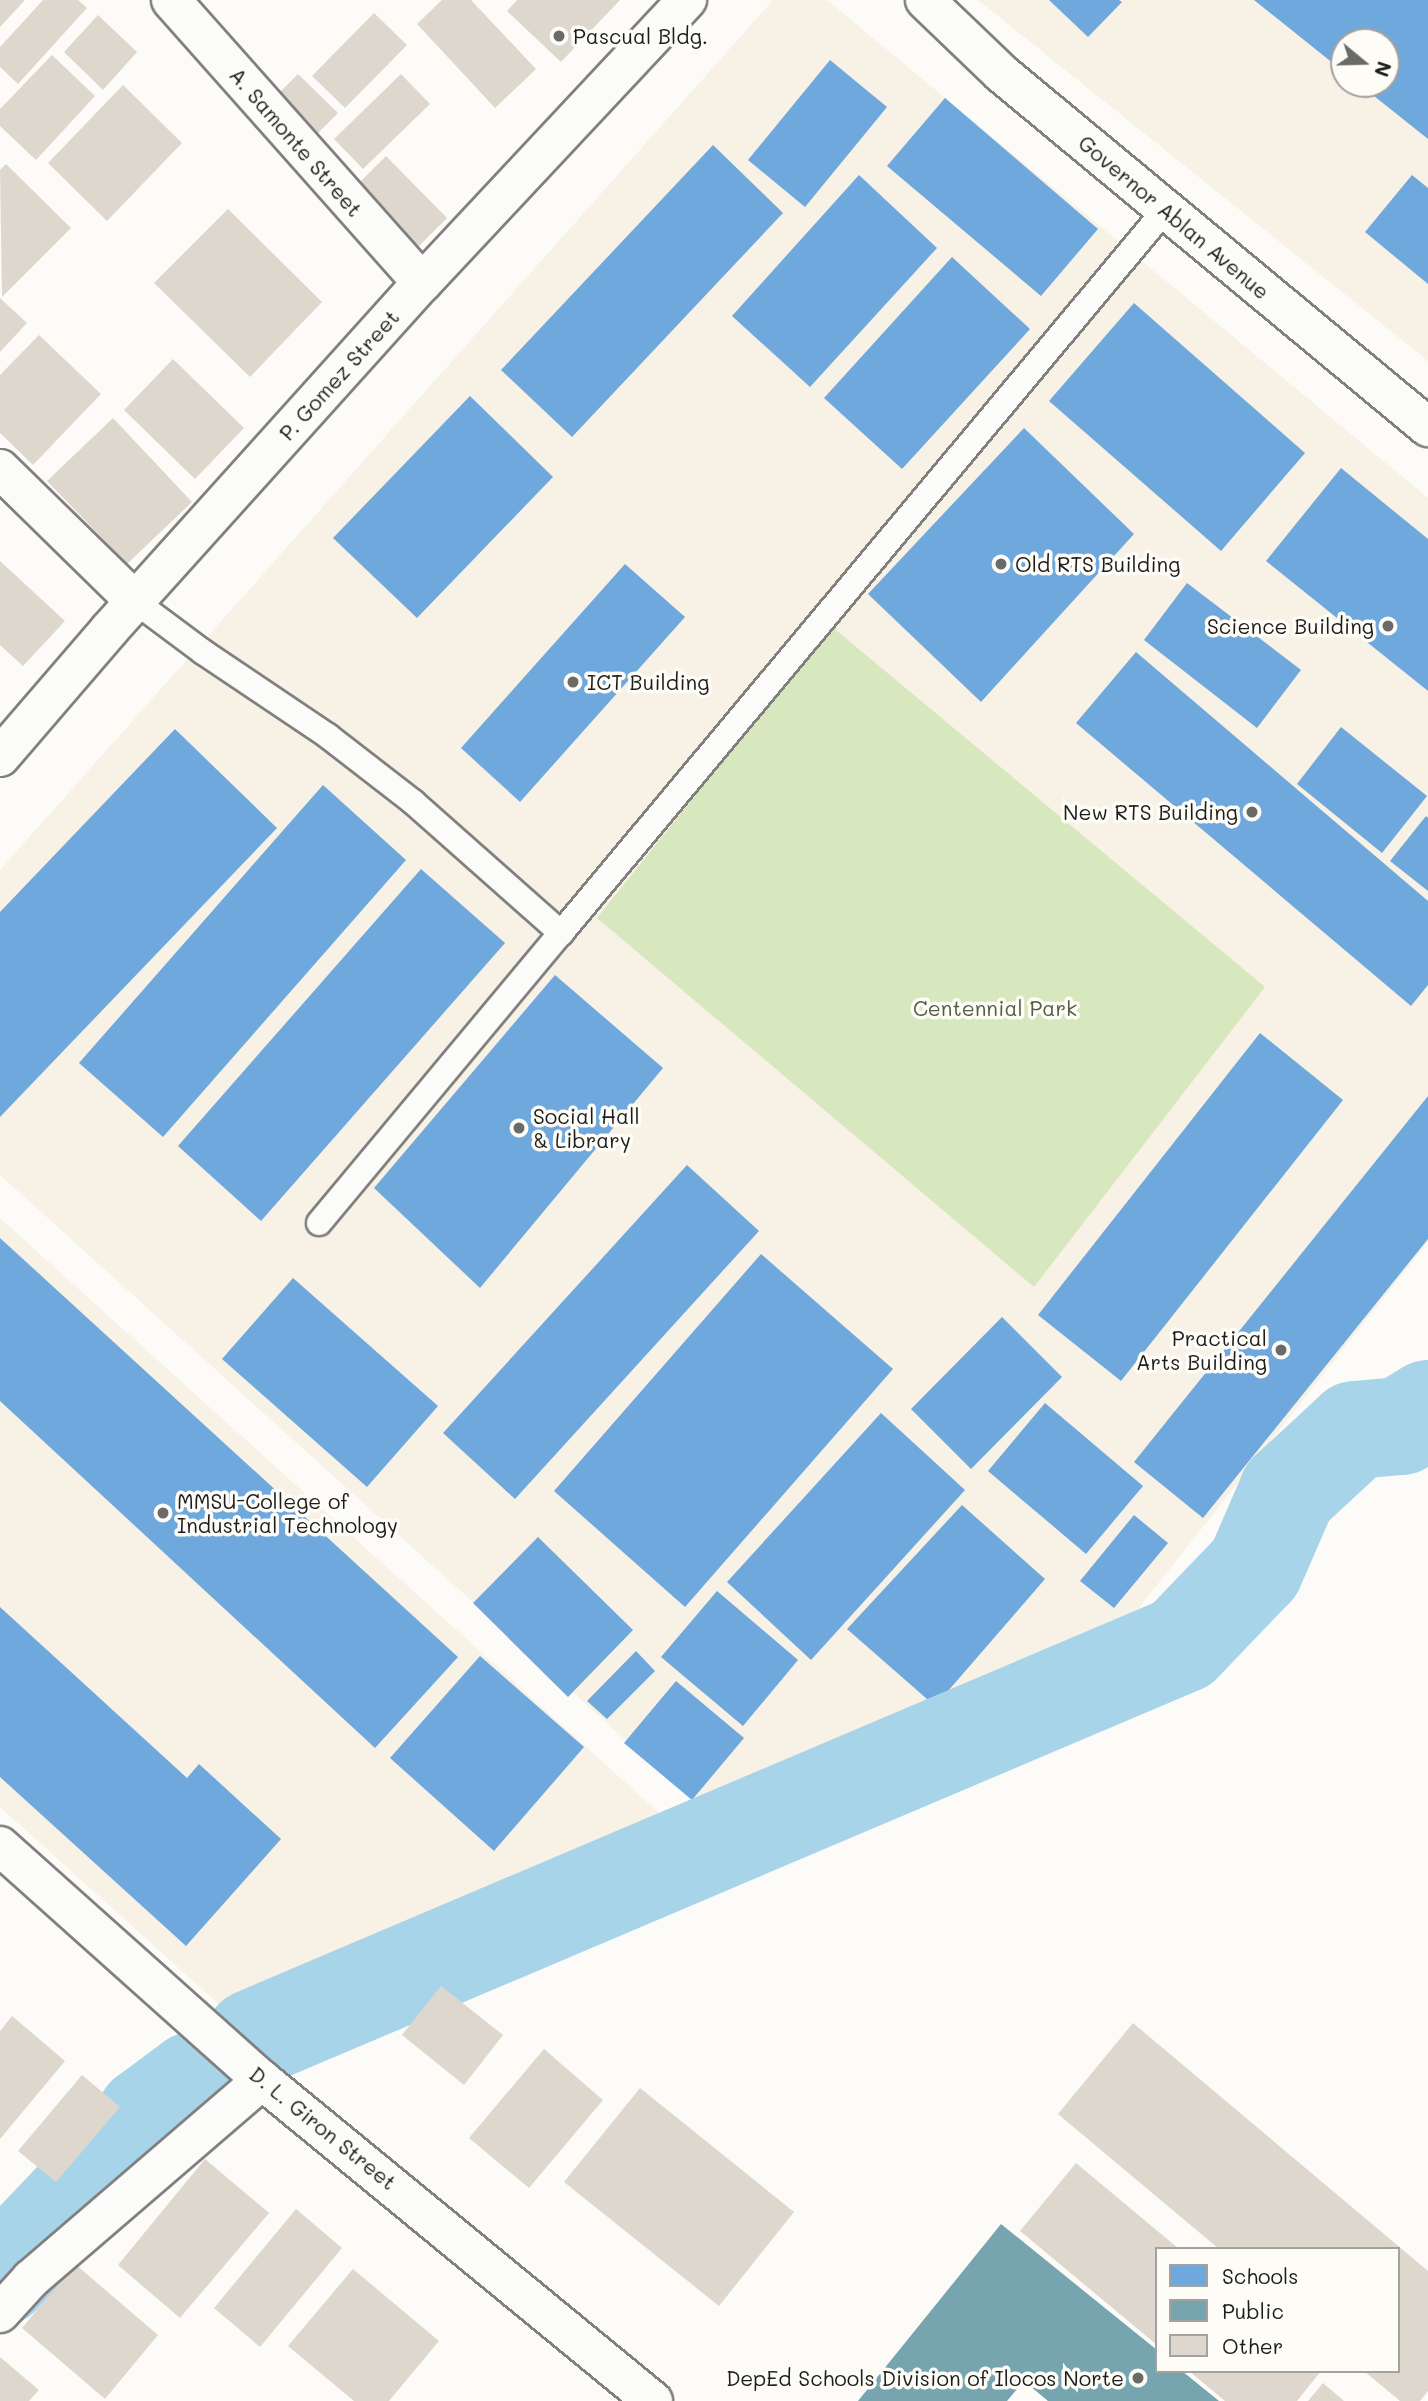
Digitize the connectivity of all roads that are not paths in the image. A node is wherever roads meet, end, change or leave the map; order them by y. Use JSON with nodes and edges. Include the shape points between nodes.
{"nodes":[{"id":1,"x":171,"y":0,"type":"edge"},
{"id":2,"x":687,"y":0,"type":"edge"},
{"id":3,"x":925,"y":0,"type":"edge"},
{"id":4,"x":1166,"y":210,"type":"junction"},
{"id":5,"x":422,"y":283,"type":"junction"},
{"id":6,"x":1428,"y":427,"type":"edge"},
{"id":7,"x":0,"y":469,"type":"edge"},
{"id":8,"x":136,"y":601,"type":"junction"},
{"id":9,"x":0,"y":757,"type":"edge"},
{"id":10,"x":561,"y":933,"type":"junction"},
{"id":11,"x":318,"y":1223,"type":"dead end"},
{"id":12,"x":0,"y":1846,"type":"edge"},
{"id":13,"x":262,"y":2080,"type":"junction"},
{"id":14,"x":0,"y":2313,"type":"edge"},
{"id":15,"x":653,"y":2401,"type":"edge"}],
"edges":[{"from":1,"to":5,"type":"street","name":"A. Samonte Street"},
{"from":2,"to":5,"type":"street","name":"P. Gomez Street"},
{"from":3,"to":4,"type":"street","name":"Governor Ablan Avenue","via":[[1001,73]]},
{"from":4,"to":6,"type":"street","name":"Governor Ablan Avenue"},
{"from":4,"to":10,"type":"lane"},
{"from":5,"to":8,"type":"street","name":"P. Gomez Street"},
{"from":7,"to":8,"type":"street"},
{"from":8,"to":9,"type":"street","name":"P. Gomez Street"},
{"from":8,"to":10,"type":"lane","via":[[413,802]]},
{"from":10,"to":11,"type":"lane"},
{"from":12,"to":13,"type":"street","name":"D. L. Giron Street"},
{"from":13,"to":14,"type":"street","via":[[31,2279]]},
{"from":13,"to":15,"type":"street","name":"D. L. Giron Street"}]}
